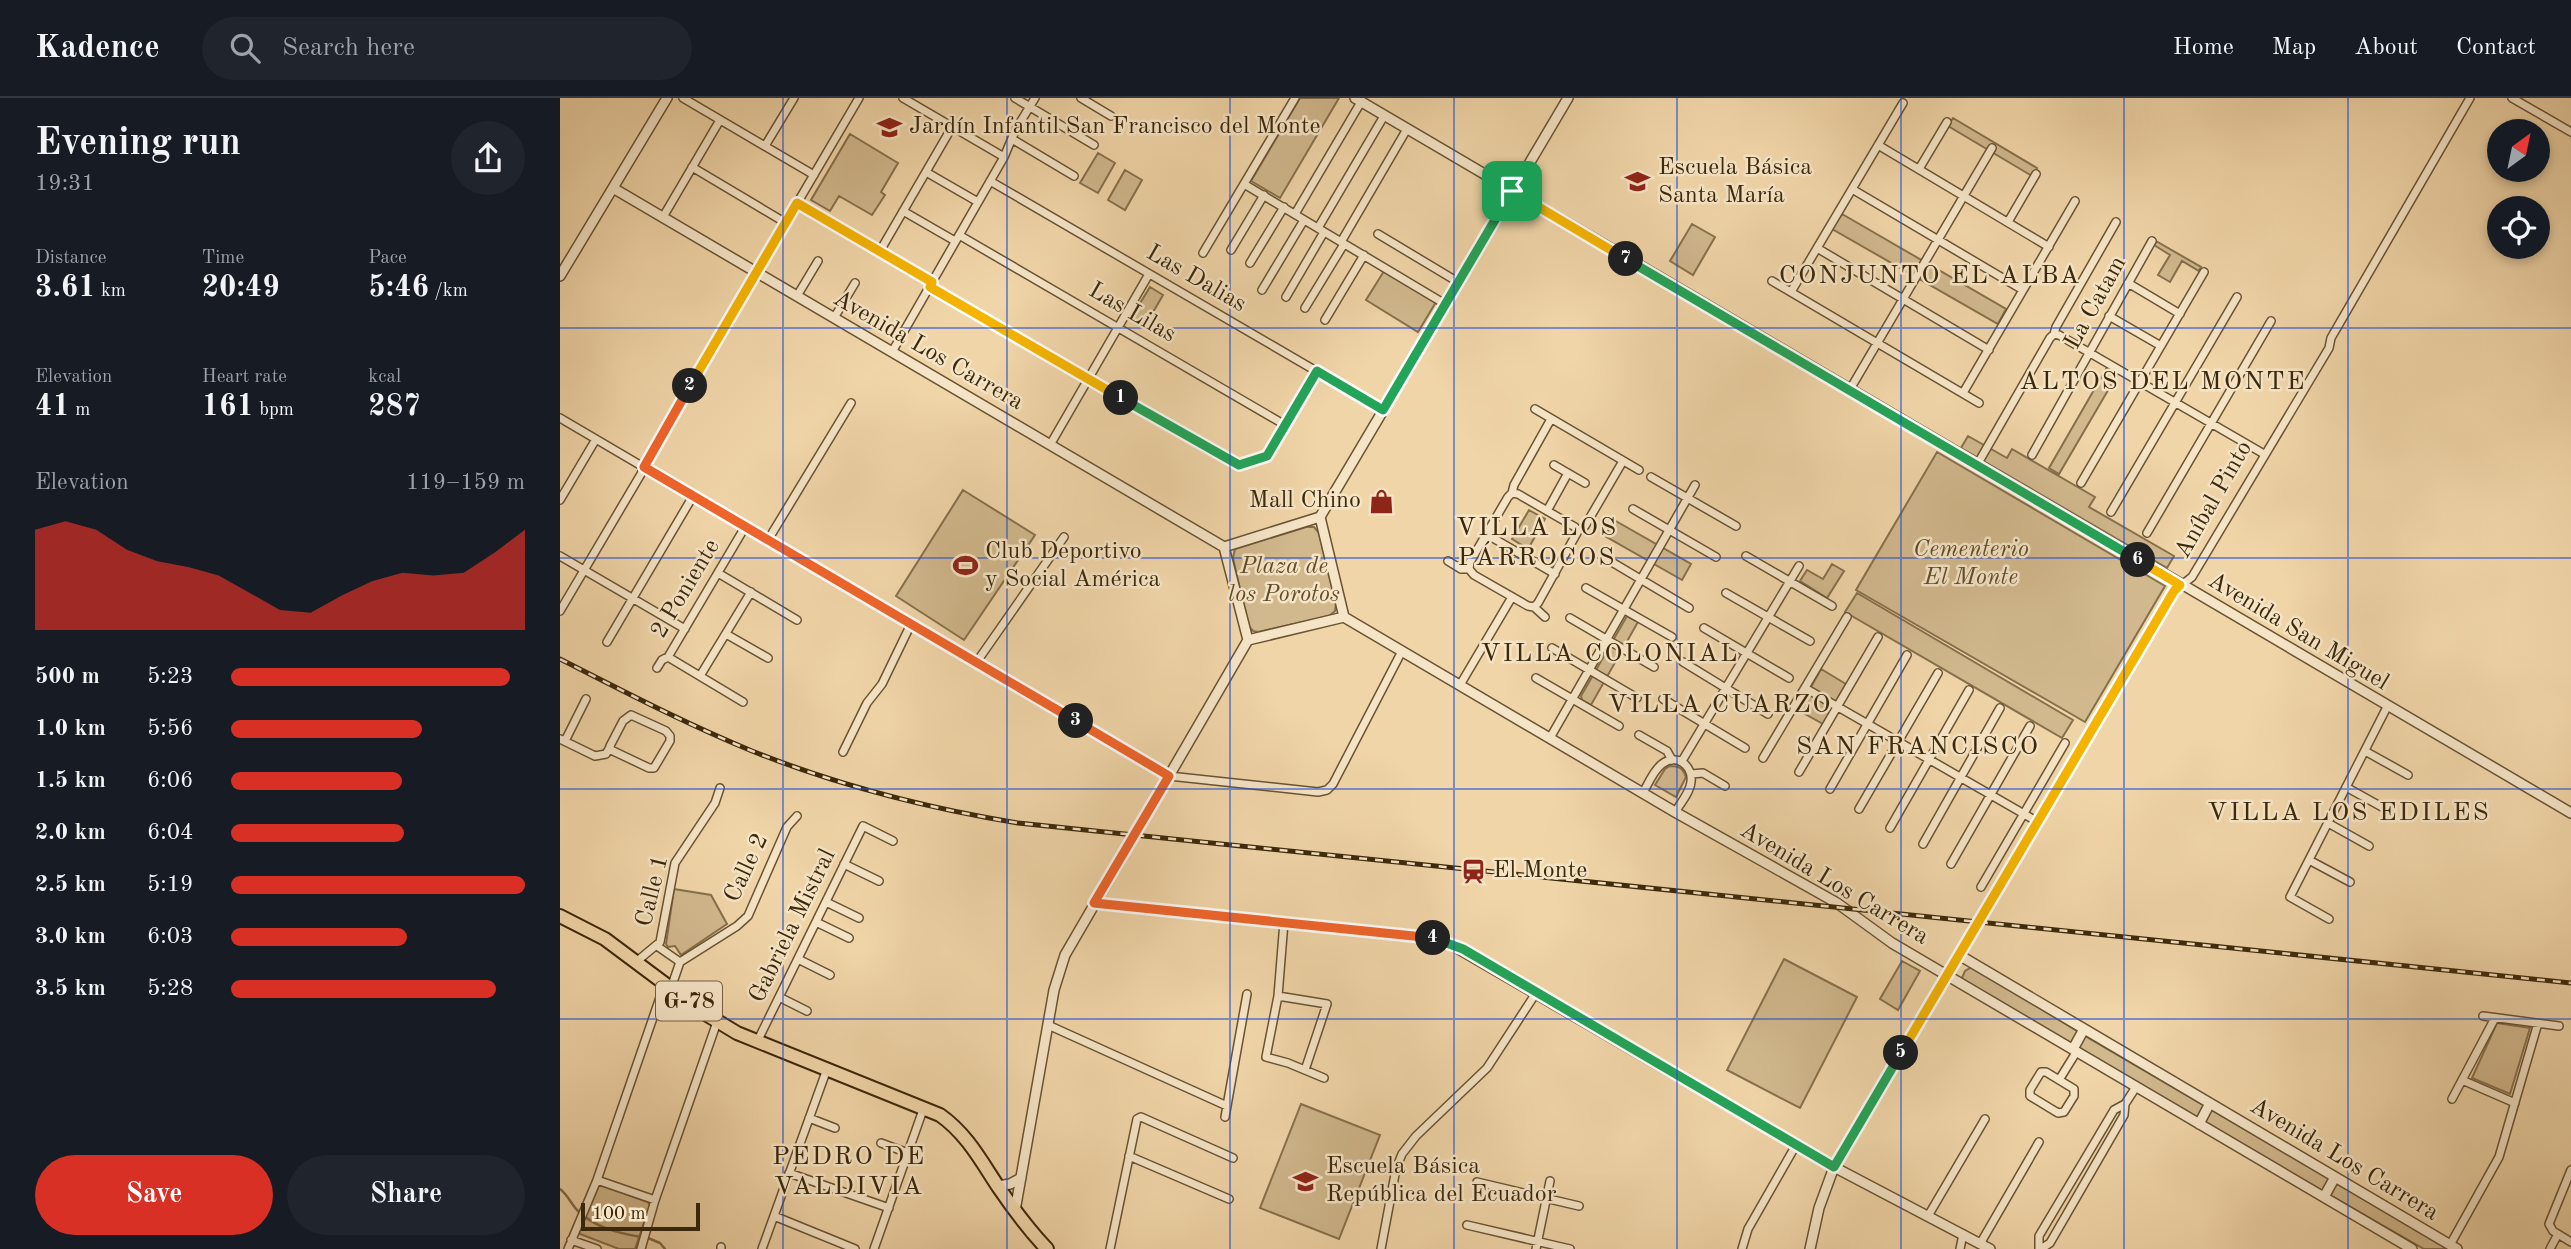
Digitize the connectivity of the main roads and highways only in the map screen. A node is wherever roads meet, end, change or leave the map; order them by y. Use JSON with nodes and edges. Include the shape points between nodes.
{"nodes":[{"id":1,"x":560,"y":916,"type":"edge"},
{"id":2,"x":1047,"y":1249,"type":"edge"}],
"edges":[{"from":1,"to":2,"type":"main road","number":"G-78","via":[[591,930],[717,1022],[948,1121]]}]}
